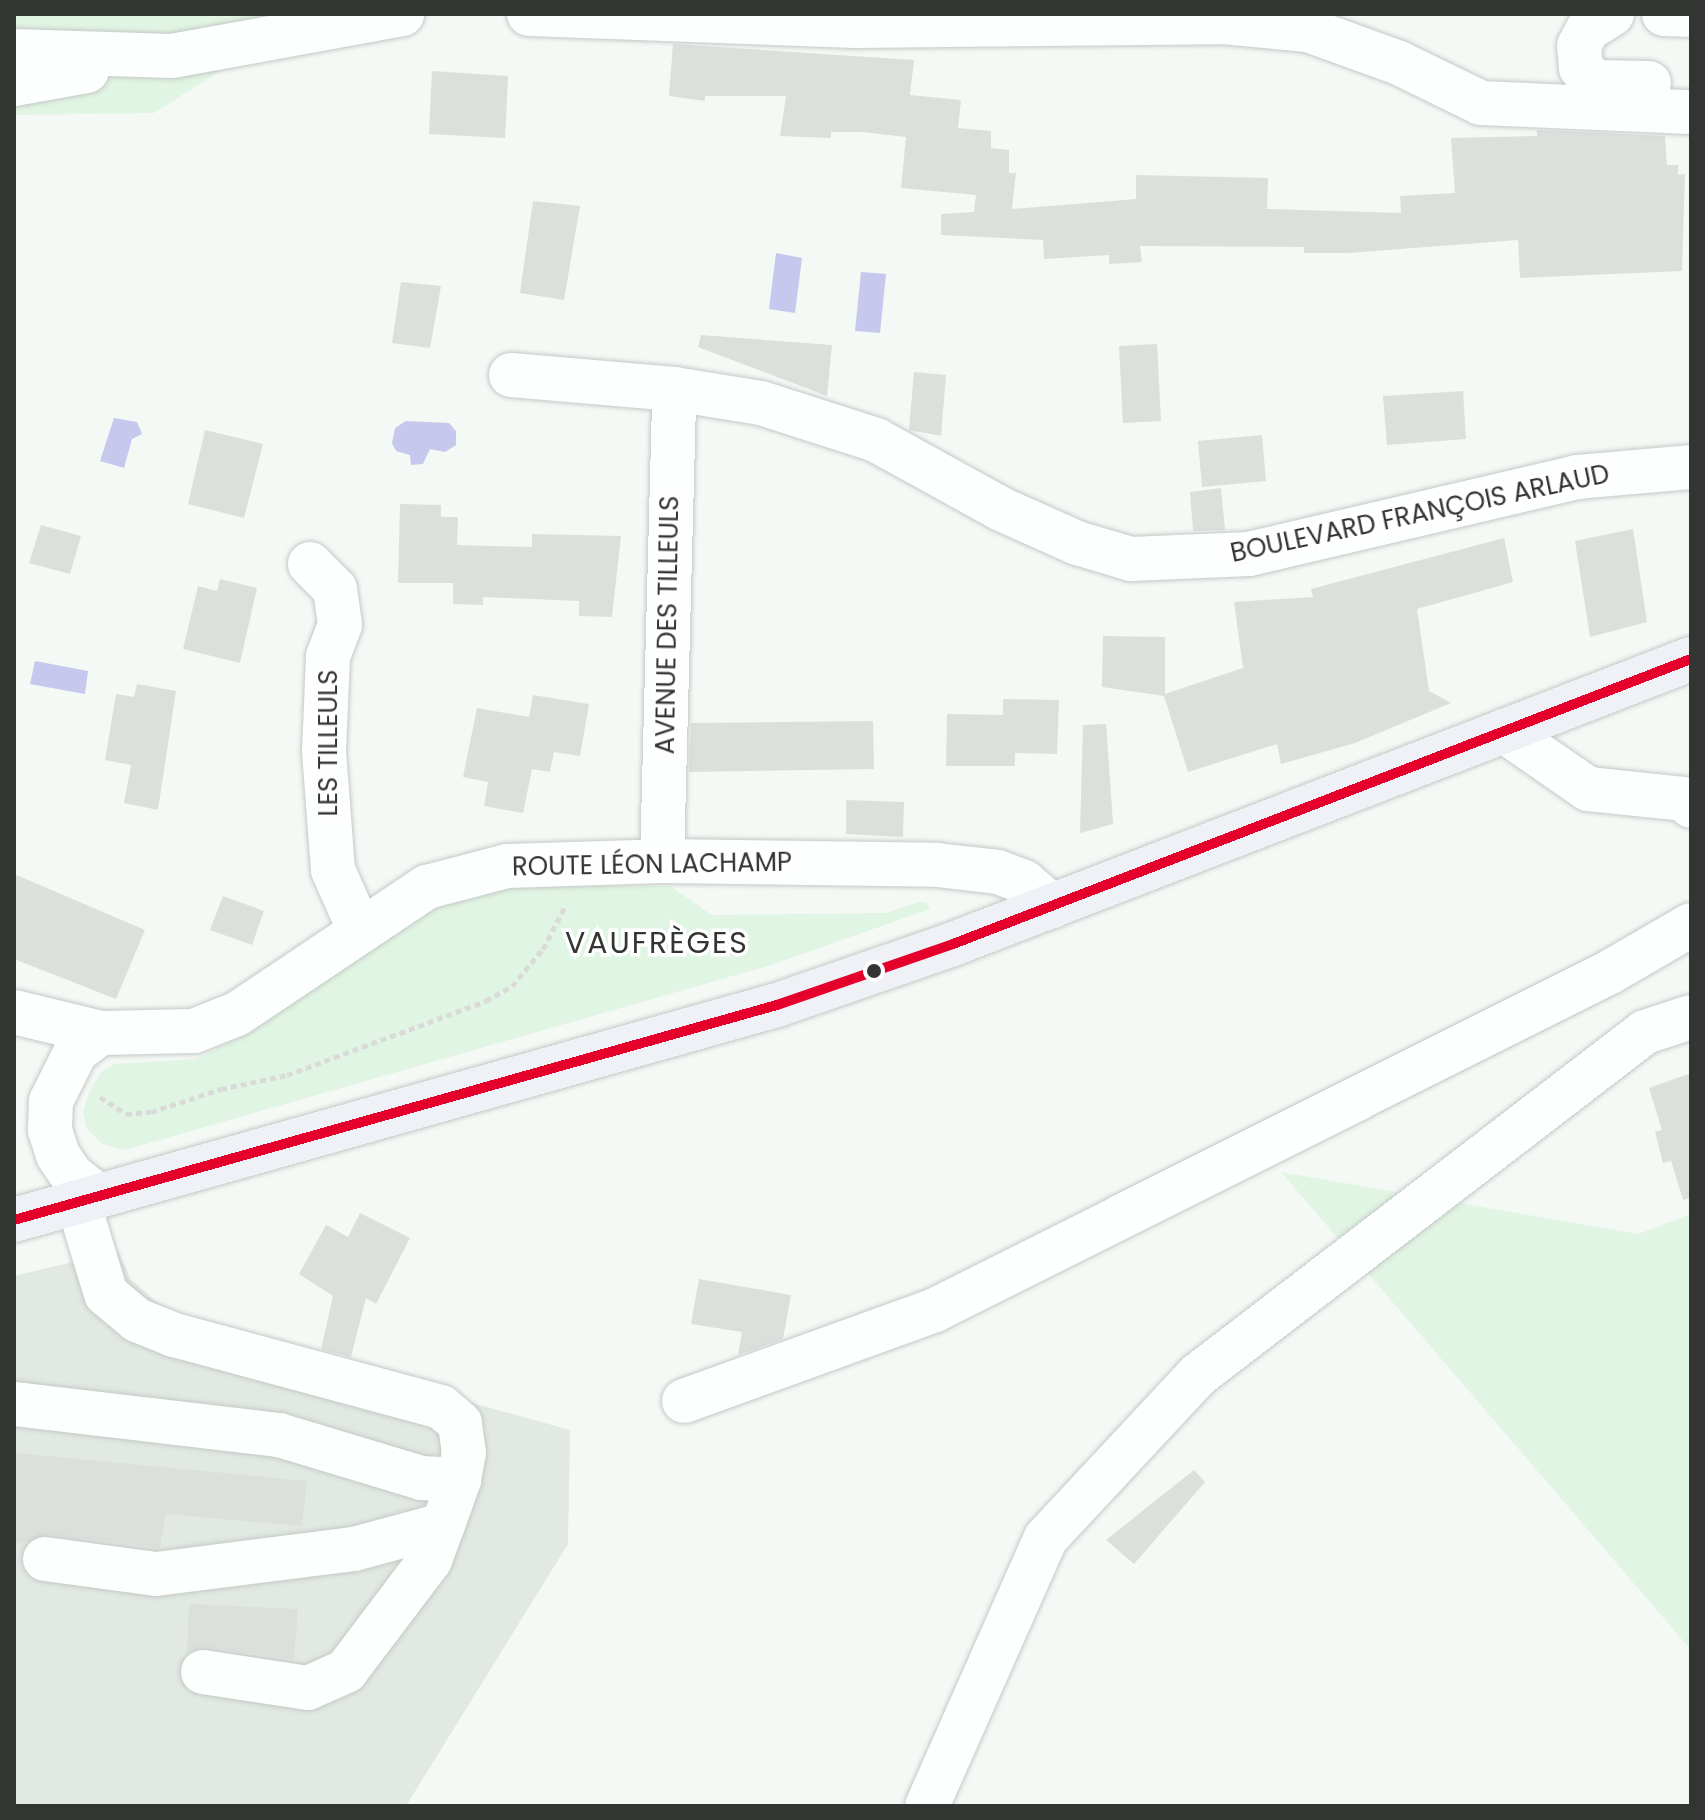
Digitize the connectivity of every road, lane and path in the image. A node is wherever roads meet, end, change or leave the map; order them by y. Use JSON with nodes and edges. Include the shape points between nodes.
{"nodes":[{"id":1,"x":402,"y":14,"type":"edge"},
{"id":2,"x":529,"y":14,"type":"edge"},
{"id":3,"x":1612,"y":14,"type":"edge"},
{"id":4,"x":1664,"y":14,"type":"edge"},
{"id":5,"x":1691,"y":15,"type":"edge"},
{"id":6,"x":14,"y":51,"type":"edge"},
{"id":7,"x":172,"y":56,"type":"junction"},
{"id":8,"x":14,"y":84,"type":"edge"},
{"id":9,"x":1691,"y":84,"type":"edge"},
{"id":10,"x":1691,"y":112,"type":"edge"},
{"id":11,"x":511,"y":375,"type":"dead end"},
{"id":12,"x":674,"y":389,"type":"junction"},
{"id":13,"x":1691,"y":467,"type":"edge"},
{"id":14,"x":310,"y":564,"type":"dead end"},
{"id":15,"x":1691,"y":659,"type":"edge"},
{"id":16,"x":1504,"y":731,"type":"junction"},
{"id":17,"x":1691,"y":806,"type":"edge"},
{"id":18,"x":667,"y":861,"type":"junction"},
{"id":19,"x":585,"y":862,"type":"junction"},
{"id":20,"x":1052,"y":906,"type":"junction"},
{"id":21,"x":1691,"y":925,"type":"edge"},
{"id":22,"x":359,"y":929,"type":"junction"},
{"id":23,"x":14,"y":1012,"type":"edge"},
{"id":24,"x":1691,"y":1017,"type":"edge"},
{"id":25,"x":101,"y":1033,"type":"junction"},
{"id":26,"x":60,"y":1076,"type":"junction"},
{"id":27,"x":88,"y":1199,"type":"junction"},
{"id":28,"x":14,"y":1220,"type":"edge"},
{"id":29,"x":684,"y":1401,"type":"dead end"},
{"id":30,"x":14,"y":1404,"type":"edge"},
{"id":31,"x":459,"y":1480,"type":"junction"},
{"id":32,"x":443,"y":1525,"type":"junction"},
{"id":33,"x":45,"y":1559,"type":"dead end"},
{"id":34,"x":203,"y":1672,"type":"dead end"},
{"id":35,"x":927,"y":1806,"type":"edge"}],
"edges":[{"from":1,"to":7,"type":"street"},
{"from":2,"to":10,"type":"street","via":[[856,26],[1223,22],[1308,30],[1399,63],[1481,103]]},
{"from":3,"to":9,"type":"street","via":[[1588,29],[1579,46],[1581,68],[1595,82]]},
{"from":4,"to":5,"type":"street"},
{"from":6,"to":7,"type":"street"},
{"from":7,"to":8,"type":"street"},
{"from":11,"to":12,"type":"street","name":"BOULEVARD FRANÇOIS ARLAUD"},
{"from":12,"to":13,"type":"street","name":"BOULEVARD FRANÇOIS ARLAUD","via":[[761,403],[876,440],[1001,509],[1077,543],[1131,559],[1249,554],[1577,477]]},
{"from":12,"to":18,"type":"street","name":"AVENUE DES TILLEULS"},
{"from":14,"to":22,"type":"street","name":"LES TILLEULS","via":[[335,589],[340,625],[328,657],[324,751],[333,870]]},
{"from":15,"to":16,"type":"main road"},
{"from":16,"to":17,"type":"street","via":[[1588,789],[1685,799]]},
{"from":16,"to":20,"type":"main road"},
{"from":18,"to":19,"type":"street","name":"ROUTE LÉON LACHAMP"},
{"from":18,"to":20,"type":"street","name":"ROUTE LÉON LACHAMP","via":[[937,865],[998,872],[1024,882]]},
{"from":19,"to":22,"type":"street","name":"ROUTE LÉON LACHAMP","via":[[507,866],[427,887]]},
{"from":19,"to":26,"type":"path","via":[[543,949],[512,986],[486,1001],[287,1075],[151,1112],[126,1114]]},
{"from":20,"to":27,"type":"main road","via":[[777,1005]]},
{"from":21,"to":29,"type":"street","via":[[1610,972],[935,1310]]},
{"from":22,"to":25,"type":"street","name":"ROUTE LÉON LACHAMP","via":[[237,1014],[194,1031]]},
{"from":23,"to":25,"type":"street","name":"ROUTE LÉON LACHAMP"},
{"from":24,"to":35,"type":"street","via":[[1645,1032],[1198,1375],[1046,1538]]},
{"from":25,"to":26,"type":"street","via":[[76,1051]]},
{"from":26,"to":27,"type":"street","via":[[51,1101],[50,1130],[58,1155]]},
{"from":27,"to":28,"type":"main road"},
{"from":27,"to":31,"type":"street","via":[[106,1294],[137,1320],[174,1335],[441,1407],[460,1423],[464,1453]]},
{"from":30,"to":31,"type":"street","via":[[279,1435],[421,1478]]},
{"from":31,"to":32,"type":"street"},
{"from":32,"to":33,"type":"street","via":[[299,1559],[156,1574]]},
{"from":32,"to":34,"type":"street","via":[[430,1560],[346,1671],[308,1688]]}]}
